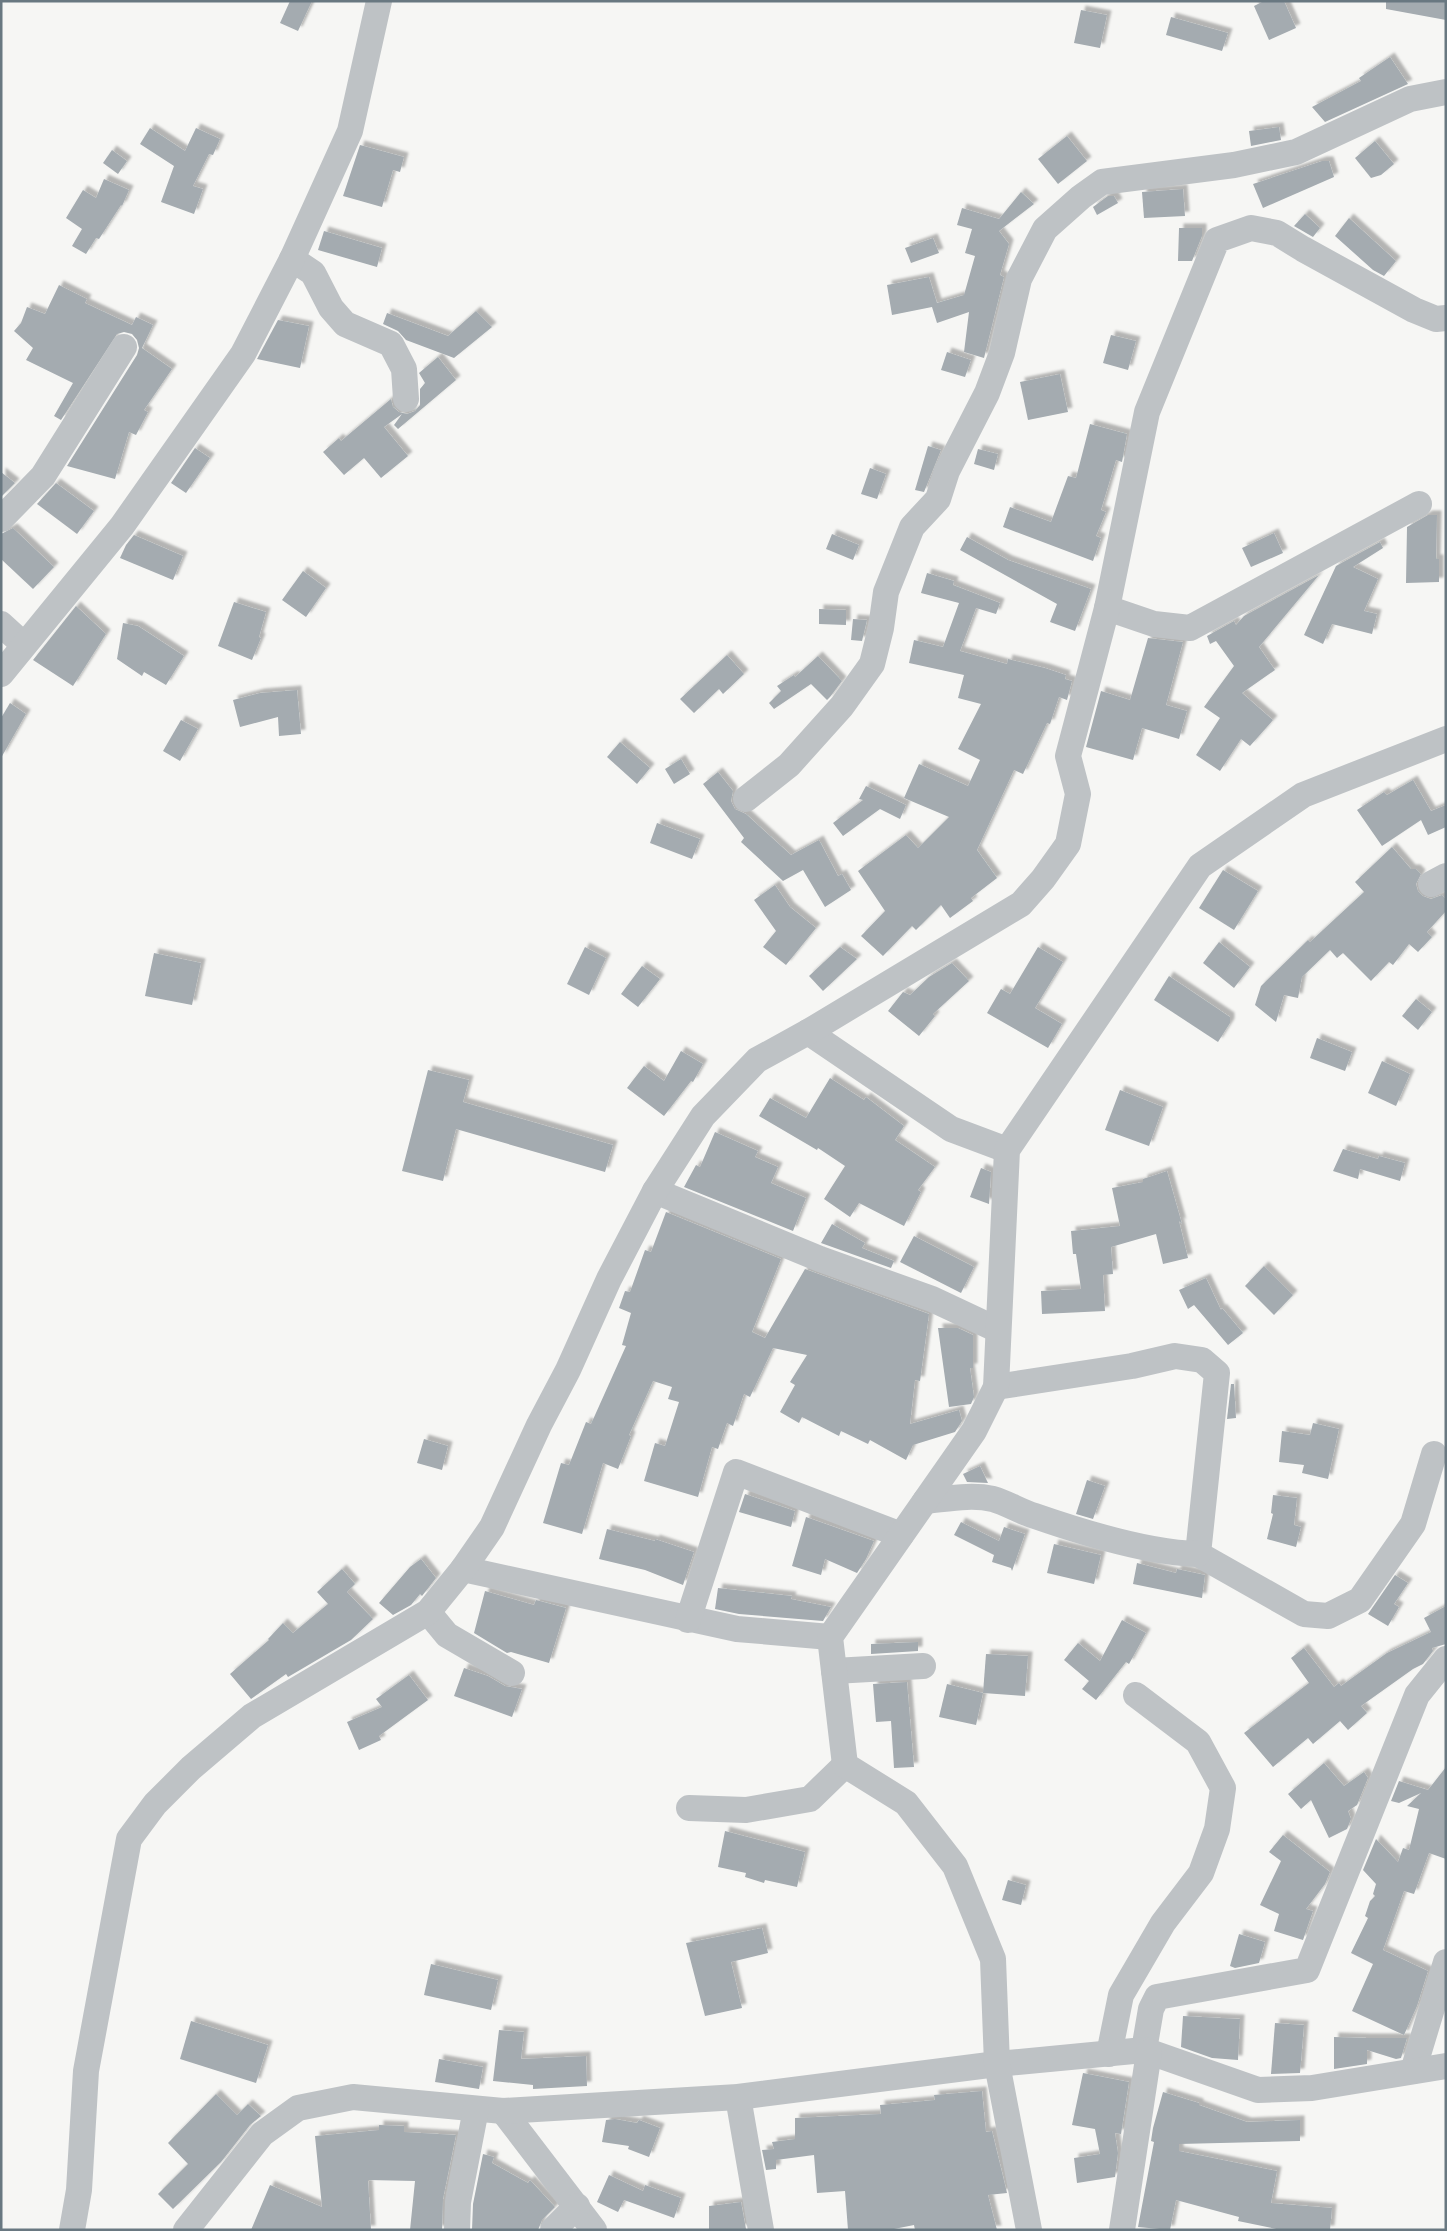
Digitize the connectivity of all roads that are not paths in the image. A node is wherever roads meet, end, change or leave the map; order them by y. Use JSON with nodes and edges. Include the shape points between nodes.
{"nodes":[{"id":1,"x":379,"y":1,"type":"edge"},
{"id":2,"x":1446,"y":92,"type":"edge"},
{"id":3,"x":292,"y":259,"type":"junction"},
{"id":4,"x":1446,"y":318,"type":"edge"},
{"id":5,"x":124,"y":347,"type":"dead end"},
{"id":6,"x":406,"y":399,"type":"dead end"},
{"id":7,"x":1419,"y":504,"type":"dead end"},
{"id":8,"x":1,"y":520,"type":"edge"},
{"id":9,"x":1107,"y":608,"type":"junction"},
{"id":10,"x":1,"y":624,"type":"edge"},
{"id":11,"x":24,"y":645,"type":"junction"},
{"id":12,"x":1,"y":674,"type":"edge"},
{"id":13,"x":1446,"y":739,"type":"edge"},
{"id":14,"x":746,"y":800,"type":"dead end"},
{"id":15,"x":808,"y":1032,"type":"junction"},
{"id":16,"x":1007,"y":1150,"type":"junction"},
{"id":17,"x":655,"y":1190,"type":"junction"},
{"id":18,"x":998,"y":1330,"type":"junction"},
{"id":19,"x":996,"y":1387,"type":"junction"},
{"id":20,"x":1434,"y":1454,"type":"dead end"},
{"id":21,"x":925,"y":1501,"type":"junction"},
{"id":22,"x":901,"y":1535,"type":"junction"},
{"id":23,"x":1198,"y":1554,"type":"junction"},
{"id":24,"x":464,"y":1569,"type":"junction"},
{"id":25,"x":428,"y":1612,"type":"junction"},
{"id":26,"x":688,"y":1620,"type":"junction"},
{"id":27,"x":830,"y":1637,"type":"junction"},
{"id":28,"x":1446,"y":1660,"type":"edge"},
{"id":29,"x":923,"y":1666,"type":"dead end"},
{"id":30,"x":834,"y":1671,"type":"junction"},
{"id":31,"x":512,"y":1673,"type":"dead end"},
{"id":32,"x":1136,"y":1696,"type":"dead end"},
{"id":33,"x":845,"y":1765,"type":"junction"},
{"id":34,"x":689,"y":1808,"type":"dead end"},
{"id":35,"x":1446,"y":1962,"type":"edge"},
{"id":36,"x":1146,"y":2051,"type":"junction"},
{"id":37,"x":1109,"y":2054,"type":"junction"},
{"id":38,"x":997,"y":2064,"type":"junction"},
{"id":39,"x":1446,"y":2066,"type":"edge"},
{"id":40,"x":1413,"y":2071,"type":"junction"},
{"id":41,"x":738,"y":2097,"type":"junction"},
{"id":42,"x":476,"y":2109,"type":"junction"},
{"id":43,"x":503,"y":2111,"type":"junction"},
{"id":44,"x":577,"y":2206,"type":"junction"},
{"id":45,"x":72,"y":2230,"type":"edge"},
{"id":46,"x":186,"y":2230,"type":"edge"},
{"id":47,"x":457,"y":2230,"type":"edge"},
{"id":48,"x":553,"y":2230,"type":"edge"},
{"id":49,"x":594,"y":2230,"type":"edge"},
{"id":50,"x":761,"y":2230,"type":"edge"},
{"id":51,"x":1029,"y":2230,"type":"edge"},
{"id":52,"x":1122,"y":2230,"type":"edge"}],
"edges":[{"from":1,"to":3,"type":"street","via":[[350,131]]},
{"from":2,"to":14,"type":"street","via":[[1410,99],[1296,152],[1234,165],[1102,182],[1045,229],[1019,279],[1002,353],[987,393],[947,471],[938,499],[912,527],[886,592],[872,664],[842,706],[789,765]]},
{"from":3,"to":6,"type":"street","via":[[313,273],[331,308],[345,324],[391,344],[404,369]]},
{"from":3,"to":11,"type":"street","via":[[243,354],[122,526]]},
{"from":4,"to":9,"type":"street","via":[[1436,319],[1414,310],[1277,233],[1250,228],[1217,240],[1147,412]]},
{"from":5,"to":8,"type":"street","via":[[43,476]]},
{"from":7,"to":9,"type":"street","via":[[1190,628],[1154,624]]},
{"from":9,"to":15,"type":"street","via":[[1068,756],[1078,794],[1068,844],[1021,904]]},
{"from":10,"to":11,"type":"street"},
{"from":11,"to":12,"type":"street"},
{"from":13,"to":16,"type":"street","via":[[1303,795],[1200,866]]},
{"from":15,"to":16,"type":"street","via":[[951,1129]]},
{"from":15,"to":17,"type":"street","via":[[757,1060],[703,1116]]},
{"from":16,"to":18,"type":"street"},
{"from":17,"to":18,"type":"street","via":[[820,1259],[932,1299]]},
{"from":17,"to":24,"type":"street","via":[[609,1279],[492,1527]]},
{"from":18,"to":19,"type":"street"},
{"from":19,"to":21,"type":"street","via":[[974,1431]]},
{"from":19,"to":23,"type":"street","via":[[1132,1366],[1175,1356],[1202,1360],[1217,1373]]},
{"from":20,"to":23,"type":"street","via":[[1413,1524],[1360,1600],[1328,1616],[1304,1614]]},
{"from":21,"to":22,"type":"street"},
{"from":21,"to":23,"type":"street","via":[[968,1497],[992,1499],[1035,1516],[1148,1549]]},
{"from":22,"to":26,"type":"street","via":[[736,1472]]},
{"from":22,"to":27,"type":"street"},
{"from":24,"to":25,"type":"street"},
{"from":24,"to":26,"type":"street"},
{"from":25,"to":31,"type":"street","via":[[447,1635]]},
{"from":25,"to":45,"type":"street","via":[[252,1716],[155,1804],[129,1839],[86,2071],[79,2190]]},
{"from":26,"to":27,"type":"street","via":[[737,1629]]},
{"from":27,"to":30,"type":"street"},
{"from":28,"to":36,"type":"street","via":[[1417,1695],[1307,1970],[1157,1997],[1151,2008]]},
{"from":29,"to":30,"type":"street"},
{"from":30,"to":33,"type":"street"},
{"from":32,"to":37,"type":"street","via":[[1198,1742],[1223,1788],[1217,1829],[1201,1873],[1163,1923],[1121,1995]]},
{"from":33,"to":34,"type":"street","via":[[810,1799],[746,1810]]},
{"from":33,"to":38,"type":"street","via":[[906,1803],[955,1866],[993,1959]]},
{"from":35,"to":40,"type":"street"},
{"from":36,"to":37,"type":"street"},
{"from":36,"to":40,"type":"street","via":[[1258,2090],[1312,2088]]},
{"from":36,"to":52,"type":"street"},
{"from":37,"to":38,"type":"street"},
{"from":38,"to":41,"type":"street"},
{"from":38,"to":51,"type":"street"},
{"from":39,"to":40,"type":"street"},
{"from":41,"to":43,"type":"street"},
{"from":41,"to":50,"type":"street"},
{"from":42,"to":43,"type":"street"},
{"from":42,"to":46,"type":"street","via":[[353,2097],[298,2108],[262,2134]]},
{"from":42,"to":47,"type":"street","via":[[458,2202]]},
{"from":43,"to":44,"type":"street"},
{"from":44,"to":48,"type":"street"},
{"from":44,"to":49,"type":"street"}]}
